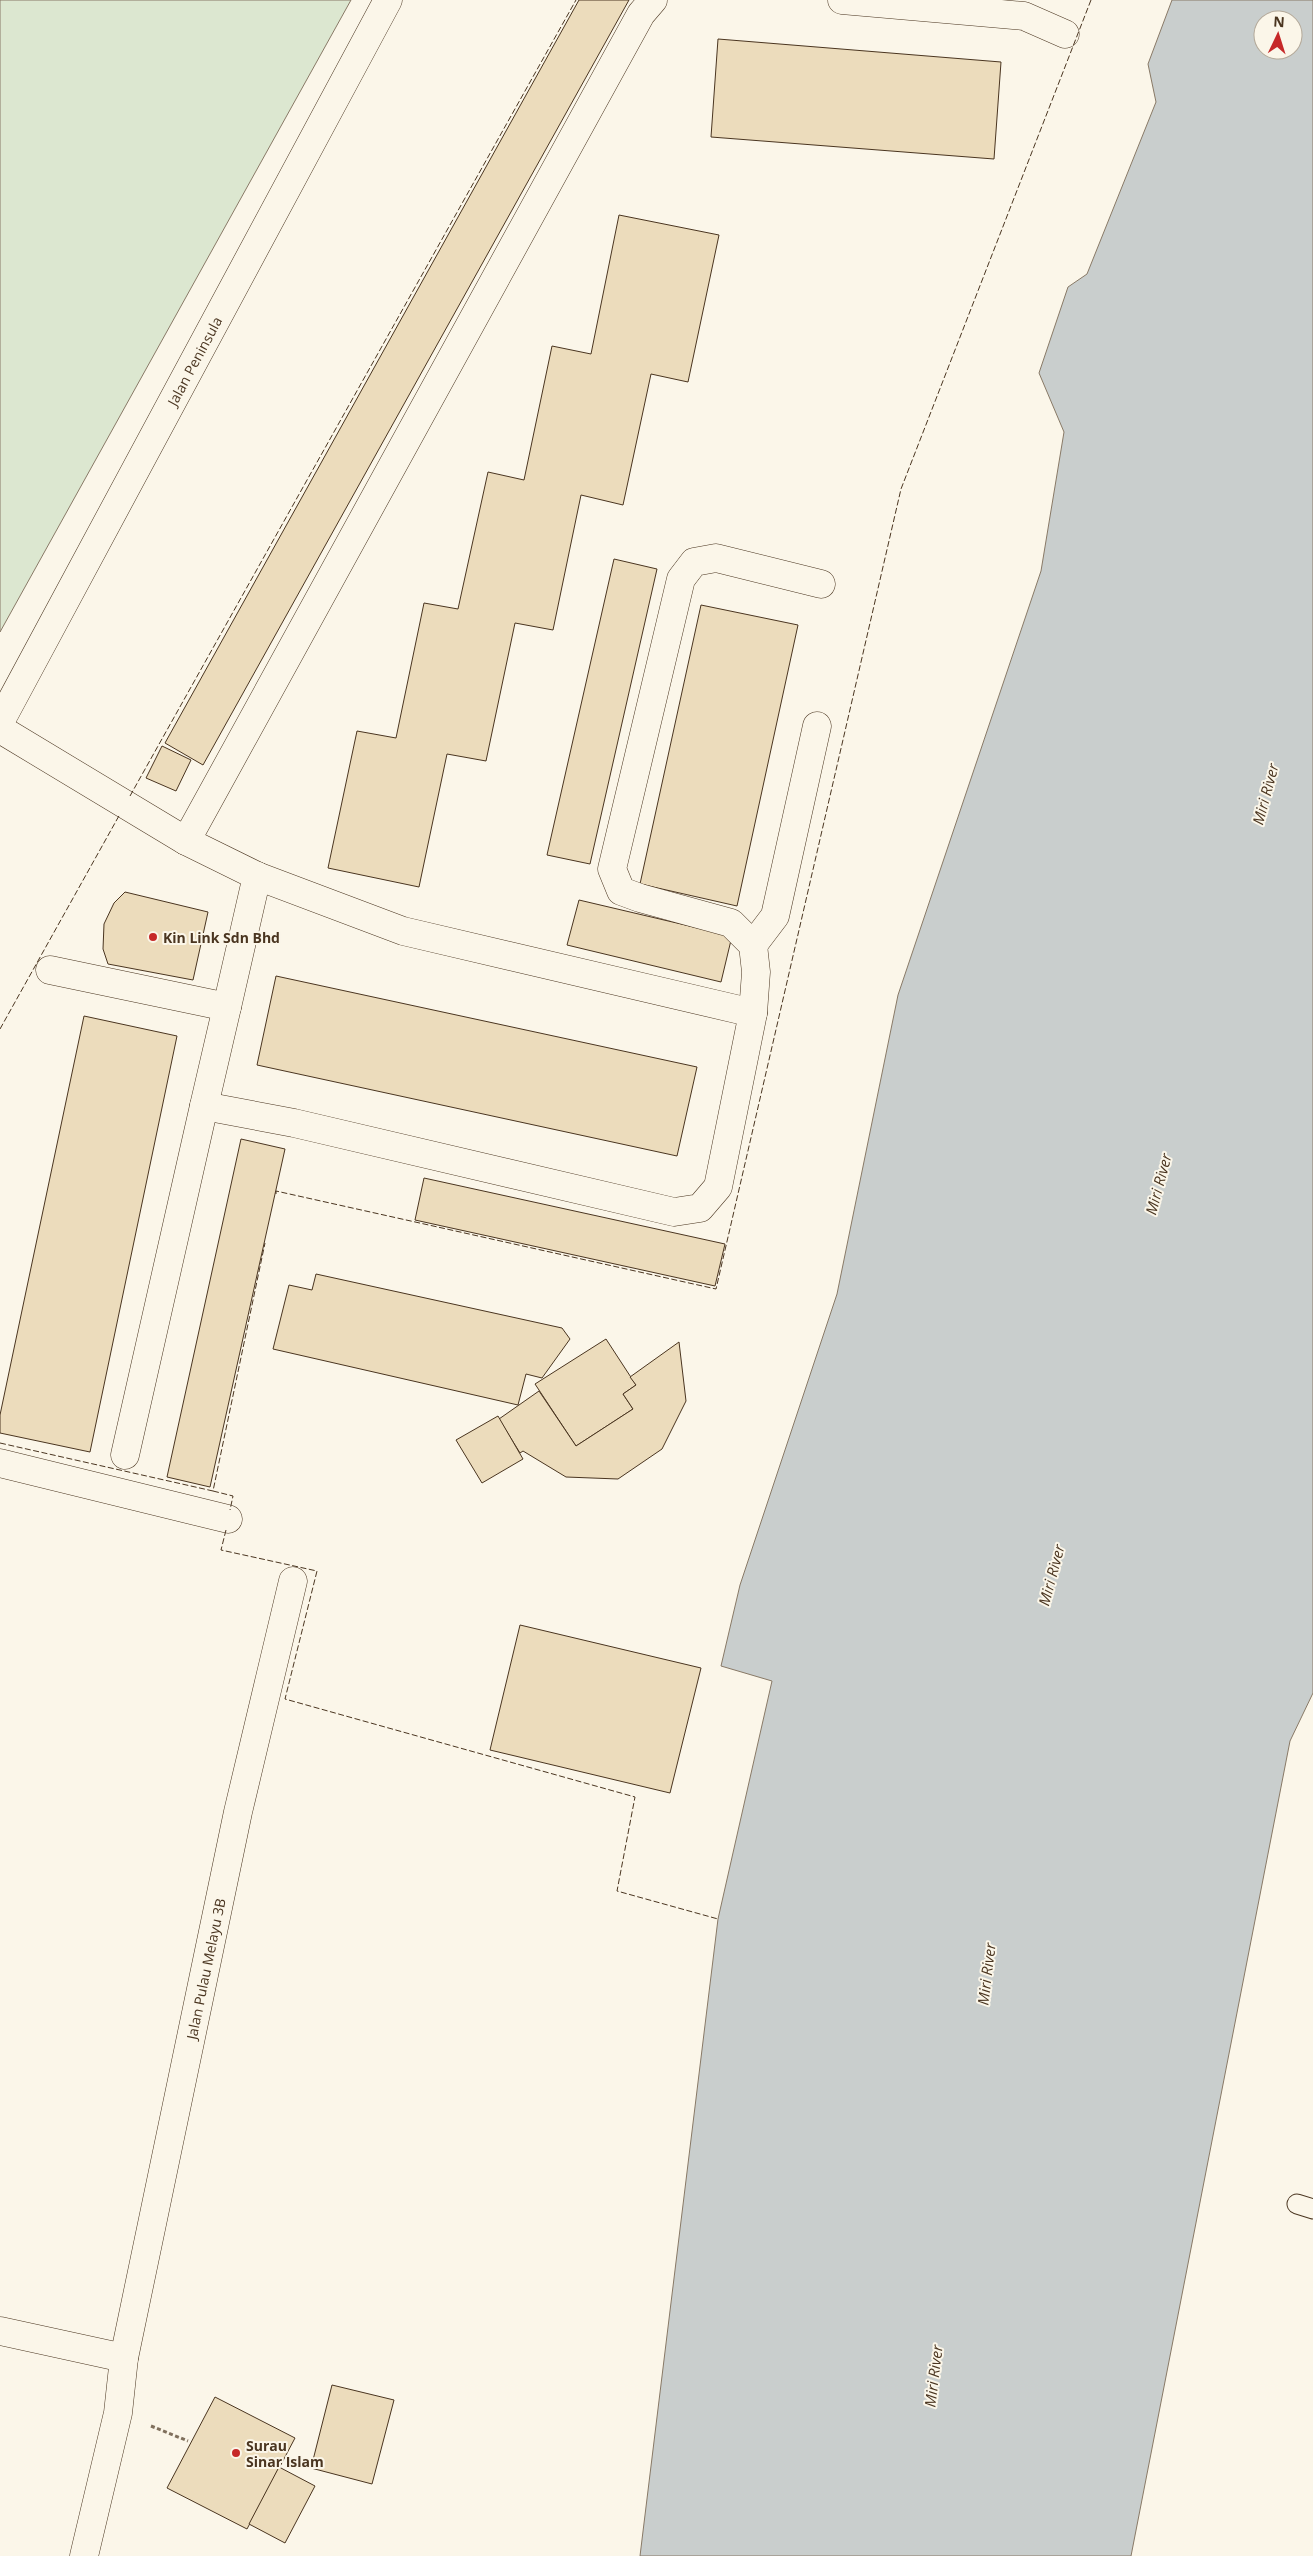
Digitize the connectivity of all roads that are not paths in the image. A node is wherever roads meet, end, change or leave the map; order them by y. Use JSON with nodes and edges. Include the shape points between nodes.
{"nodes":[{"id":1,"x":388,"y":0,"type":"edge"},
{"id":2,"x":653,"y":0,"type":"edge"},
{"id":3,"x":842,"y":0,"type":"edge"},
{"id":4,"x":1065,"y":34,"type":"dead end"},
{"id":5,"x":821,"y":584,"type":"dead end"},
{"id":6,"x":0,"y":722,"type":"edge"},
{"id":7,"x":817,"y":726,"type":"dead end"},
{"id":8,"x":0,"y":729,"type":"edge"},
{"id":9,"x":186,"y":841,"type":"junction"},
{"id":10,"x":257,"y":876,"type":"junction"},
{"id":11,"x":753,"y":945,"type":"junction"},
{"id":12,"x":50,"y":970,"type":"dead end"},
{"id":13,"x":227,"y":1007,"type":"junction"},
{"id":14,"x":753,"y":1013,"type":"junction"},
{"id":15,"x":204,"y":1106,"type":"junction"},
{"id":16,"x":125,"y":1455,"type":"dead end"},
{"id":17,"x":0,"y":1463,"type":"edge"},
{"id":18,"x":228,"y":1519,"type":"dead end"},
{"id":19,"x":293,"y":1581,"type":"dead end"},
{"id":20,"x":0,"y":2331,"type":"edge"},
{"id":21,"x":124,"y":2358,"type":"junction"},
{"id":22,"x":84,"y":2556,"type":"edge"}],
"edges":[{"from":1,"to":6,"type":"street","name":"Jalan Peninsula"},
{"from":2,"to":9,"type":"street","via":[[636,22]]},
{"from":3,"to":4,"type":"street","via":[[1024,16]]},
{"from":5,"to":11,"type":"street","via":[[716,558],[694,562],[681,579],[612,869],[621,890],[731,924]]},
{"from":7,"to":11,"type":"street","via":[[775,916]]},
{"from":8,"to":9,"type":"street"},
{"from":9,"to":10,"type":"street"},
{"from":10,"to":13,"type":"street"},
{"from":10,"to":14,"type":"street","via":[[403,931]]},
{"from":11,"to":14,"type":"street","via":[[756,972]]},
{"from":12,"to":13,"type":"street"},
{"from":13,"to":15,"type":"street"},
{"from":14,"to":15,"type":"street","via":[[718,1187],[700,1208],[674,1212],[294,1123]]},
{"from":15,"to":16,"type":"street"},
{"from":17,"to":18,"type":"street"},
{"from":19,"to":21,"type":"street","name":"Jalan Pulau Melayu 3B","via":[[223,1879]]},
{"from":20,"to":21,"type":"street"},
{"from":21,"to":22,"type":"street","name":"Jalan Pulau Melayu 3B","via":[[118,2413]]}]}
